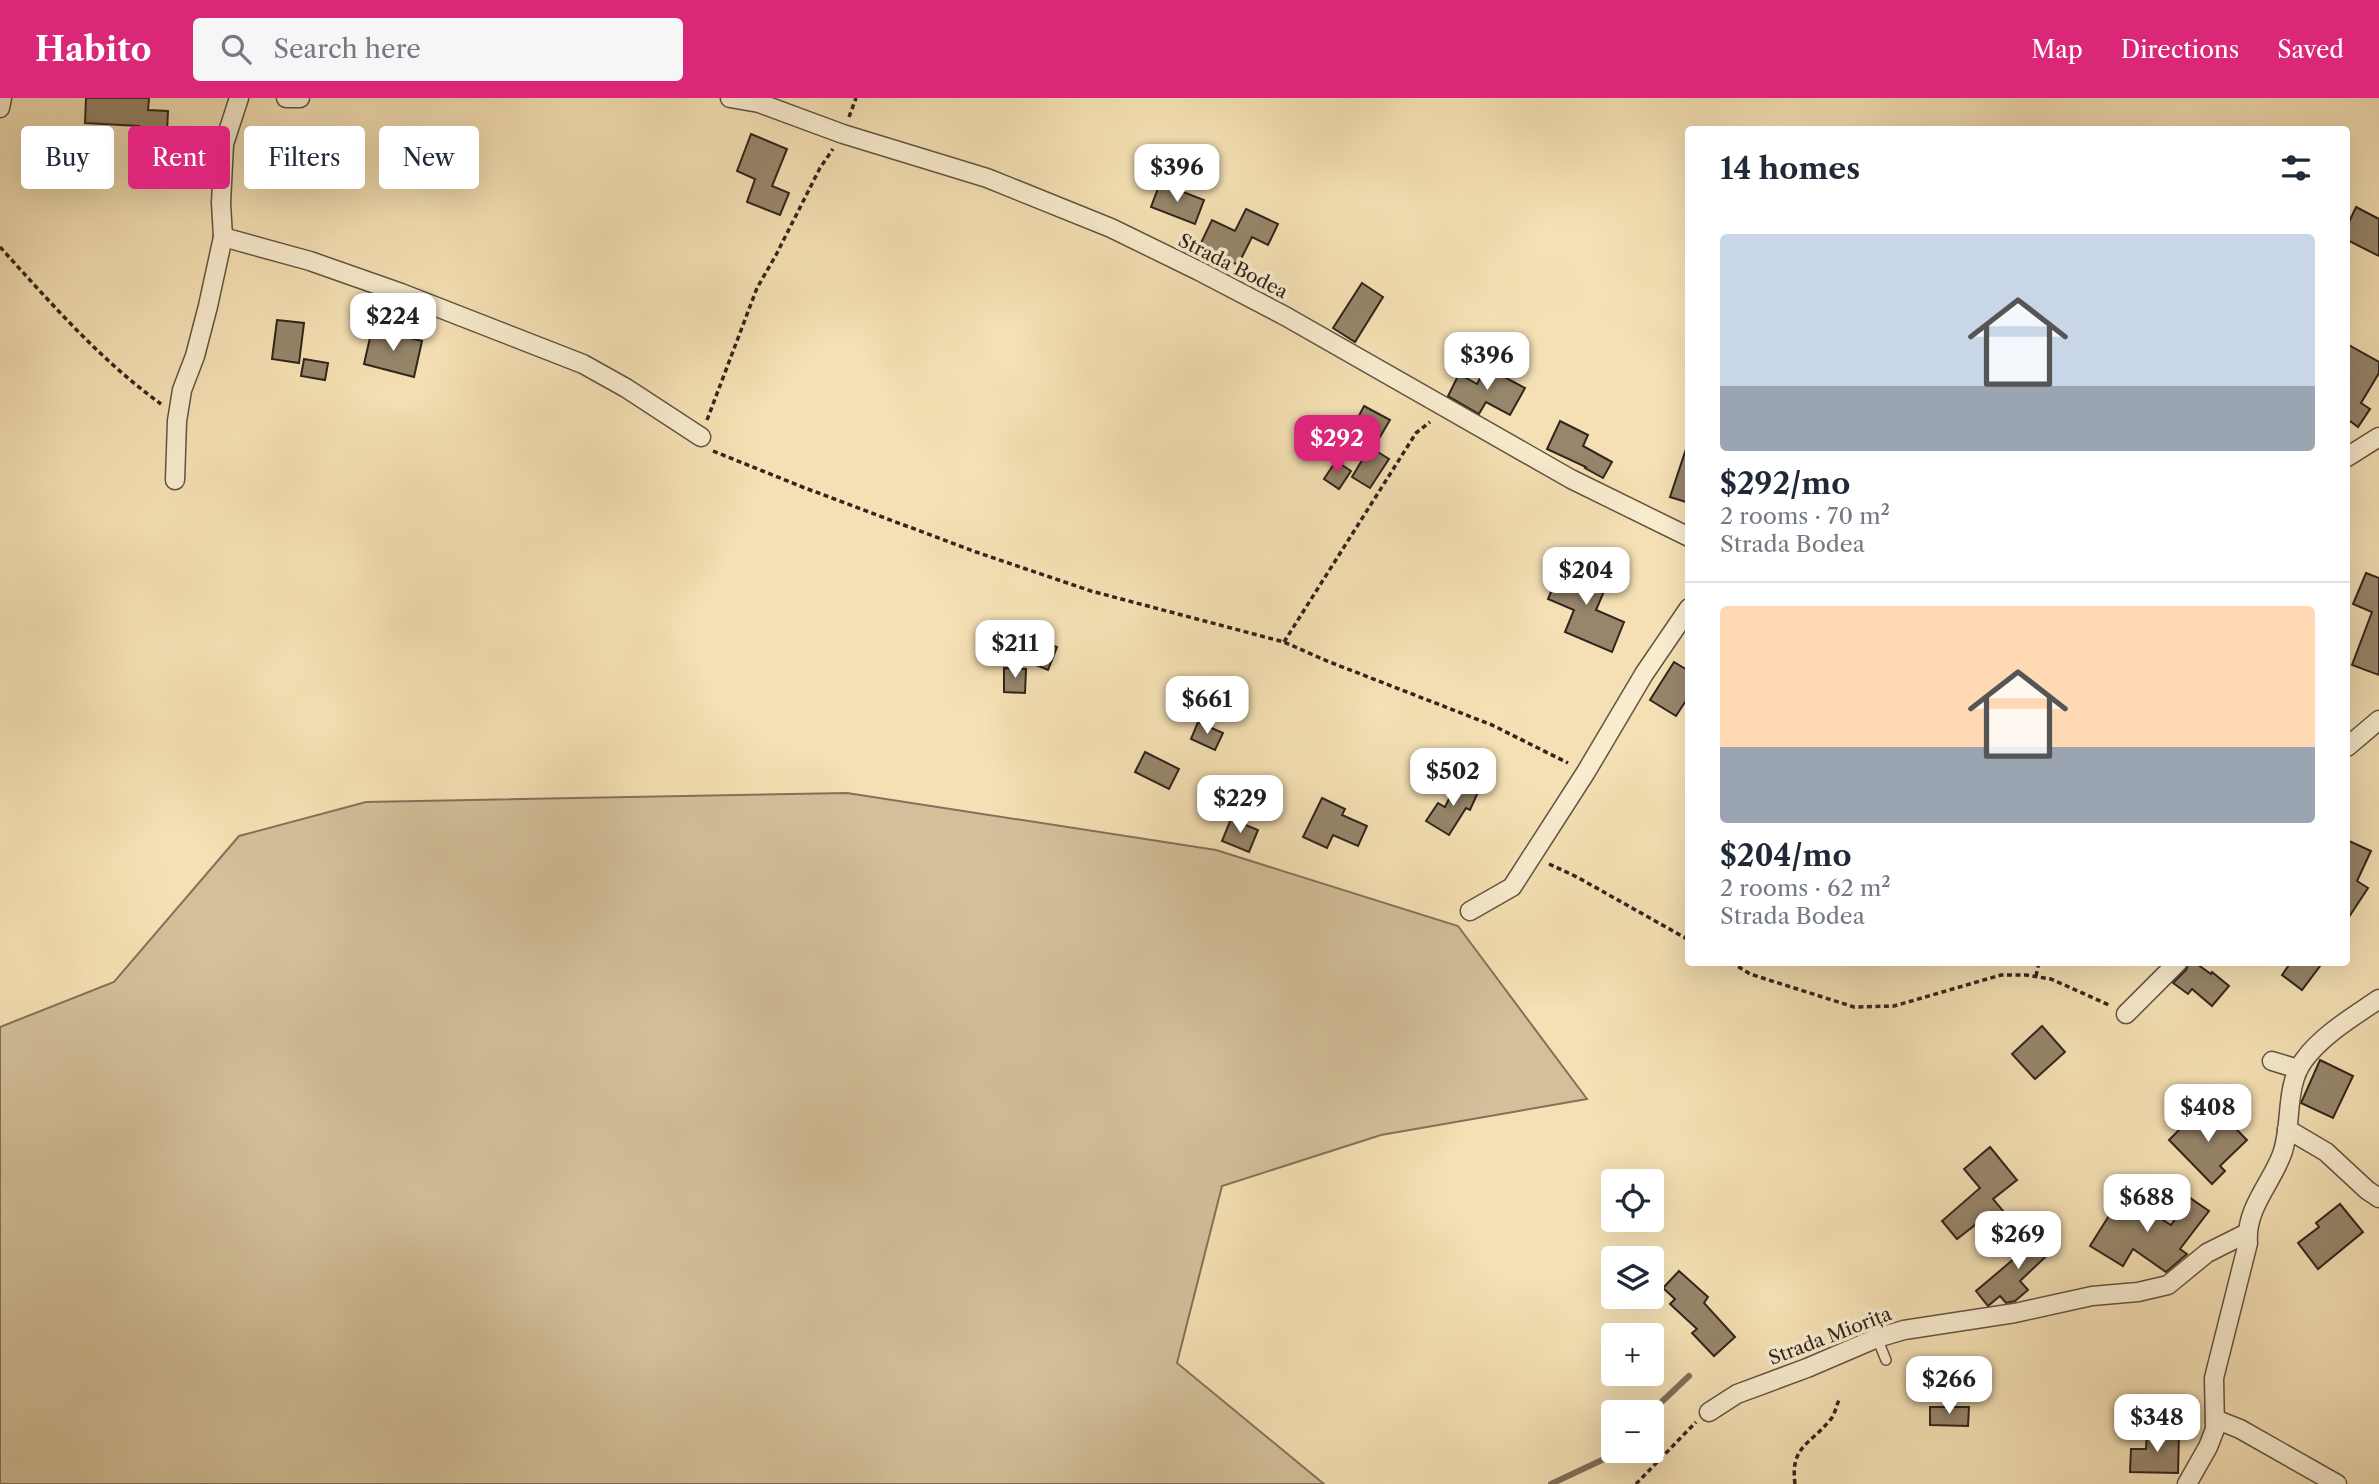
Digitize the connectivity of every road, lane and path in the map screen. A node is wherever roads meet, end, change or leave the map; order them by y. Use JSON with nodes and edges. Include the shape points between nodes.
{"nodes":[{"id":1,"x":2,"y":98,"type":"edge"},
{"id":2,"x":239,"y":98,"type":"edge"},
{"id":3,"x":286,"y":98,"type":"edge"},
{"id":4,"x":300,"y":98,"type":"edge"},
{"id":5,"x":730,"y":98,"type":"edge"},
{"id":6,"x":0,"y":108,"type":"edge"},
{"id":7,"x":843,"y":134,"type":"junction"},
{"id":8,"x":223,"y":237,"type":"junction"},
{"id":9,"x":0,"y":247,"type":"edge"},
{"id":10,"x":1446,"y":409,"type":"junction"},
{"id":11,"x":177,"y":421,"type":"junction"},
{"id":12,"x":701,"y":437,"type":"junction"},
{"id":13,"x":2379,"y":437,"type":"edge"},
{"id":14,"x":2350,"y":455,"type":"edge"},
{"id":15,"x":175,"y":480,"type":"dead end"},
{"id":16,"x":1685,"y":535,"type":"edge"},
{"id":17,"x":1685,"y":614,"type":"edge"},
{"id":18,"x":1284,"y":642,"type":"junction"},
{"id":19,"x":2379,"y":720,"type":"edge"},
{"id":20,"x":2350,"y":744,"type":"edge"},
{"id":21,"x":1586,"y":772,"type":"junction"},
{"id":22,"x":1531,"y":856,"type":"junction"},
{"id":23,"x":1470,"y":911,"type":"dead end"},
{"id":24,"x":1685,"y":938,"type":"edge"},
{"id":25,"x":1737,"y":966,"type":"edge"},
{"id":26,"x":2038,"y":966,"type":"edge"},
{"id":27,"x":2174,"y":966,"type":"edge"},
{"id":28,"x":2036,"y":976,"type":"junction"},
{"id":29,"x":2379,"y":999,"type":"edge"},
{"id":30,"x":2126,"y":1014,"type":"joint"},
{"id":31,"x":2272,"y":1061,"type":"dead end"},
{"id":32,"x":2298,"y":1069,"type":"junction"},
{"id":33,"x":2287,"y":1129,"type":"junction"},
{"id":34,"x":2379,"y":1198,"type":"edge"},
{"id":35,"x":2247,"y":1238,"type":"junction"},
{"id":36,"x":1877,"y":1338,"type":"junction"},
{"id":37,"x":1886,"y":1360,"type":"dead end"},
{"id":38,"x":1839,"y":1400,"type":"dead end"},
{"id":39,"x":1709,"y":1412,"type":"joint"},
{"id":40,"x":2215,"y":1419,"type":"junction"},
{"id":41,"x":1636,"y":1484,"type":"edge"},
{"id":42,"x":1795,"y":1484,"type":"edge"},
{"id":43,"x":2187,"y":1484,"type":"edge"},
{"id":44,"x":2337,"y":1484,"type":"edge"}],
"edges":[{"from":1,"to":6,"type":"street"},
{"from":2,"to":8,"type":"street","via":[[224,144]]},
{"from":3,"to":4,"type":"street"},
{"from":5,"to":7,"type":"street","name":"Strada Bodea","via":[[759,103]]},
{"from":7,"to":10,"type":"street","name":"Strada Bodea","via":[[988,177],[1111,228],[1285,316]]},
{"from":7,"to":12,"type":"path","via":[[820,168],[757,288]]},
{"from":8,"to":11,"type":"street","via":[[195,356],[181,390]]},
{"from":8,"to":12,"type":"street","via":[[401,293],[583,364]]},
{"from":9,"to":11,"type":"path","via":[[94,347]]},
{"from":10,"to":16,"type":"street","name":"Strada Bodea","via":[[1571,479]]},
{"from":10,"to":18,"type":"path","via":[[1416,433]]},
{"from":11,"to":15,"type":"street"},
{"from":12,"to":18,"type":"path","via":[[715,453],[976,552],[1091,591]]},
{"from":13,"to":14,"type":"street"},
{"from":17,"to":21,"type":"street"},
{"from":18,"to":21,"type":"path","via":[[1492,725]]},
{"from":19,"to":20,"type":"street"},
{"from":21,"to":22,"type":"street"},
{"from":22,"to":23,"type":"street","via":[[1512,887]]},
{"from":22,"to":24,"type":"path"},
{"from":25,"to":28,"type":"path","via":[[1854,1007],[1894,1006],[2001,975]]},
{"from":26,"to":28,"type":"path"},
{"from":27,"to":30,"type":"street"},
{"from":28,"to":30,"type":"path"},
{"from":29,"to":32,"type":"street","via":[[2328,1037]]},
{"from":31,"to":32,"type":"street"},
{"from":32,"to":33,"type":"street"},
{"from":33,"to":34,"type":"street","via":[[2326,1152]]},
{"from":33,"to":35,"type":"street","via":[[2282,1154],[2261,1193]]},
{"from":35,"to":36,"type":"street","name":"Strada Miorița","via":[[2207,1253],[2168,1285],[2154,1290],[2092,1296]]},
{"from":35,"to":40,"type":"street","via":[[2214,1378]]},
{"from":36,"to":37,"type":"lane"},
{"from":36,"to":39,"type":"street","name":"Strada Miorița","via":[[1737,1394]]},
{"from":38,"to":42,"type":"path","via":[[1832,1419],[1799,1450],[1793,1468]]},
{"from":39,"to":41,"type":"path"},
{"from":40,"to":43,"type":"street","via":[[2208,1447]]},
{"from":40,"to":44,"type":"street"}]}
